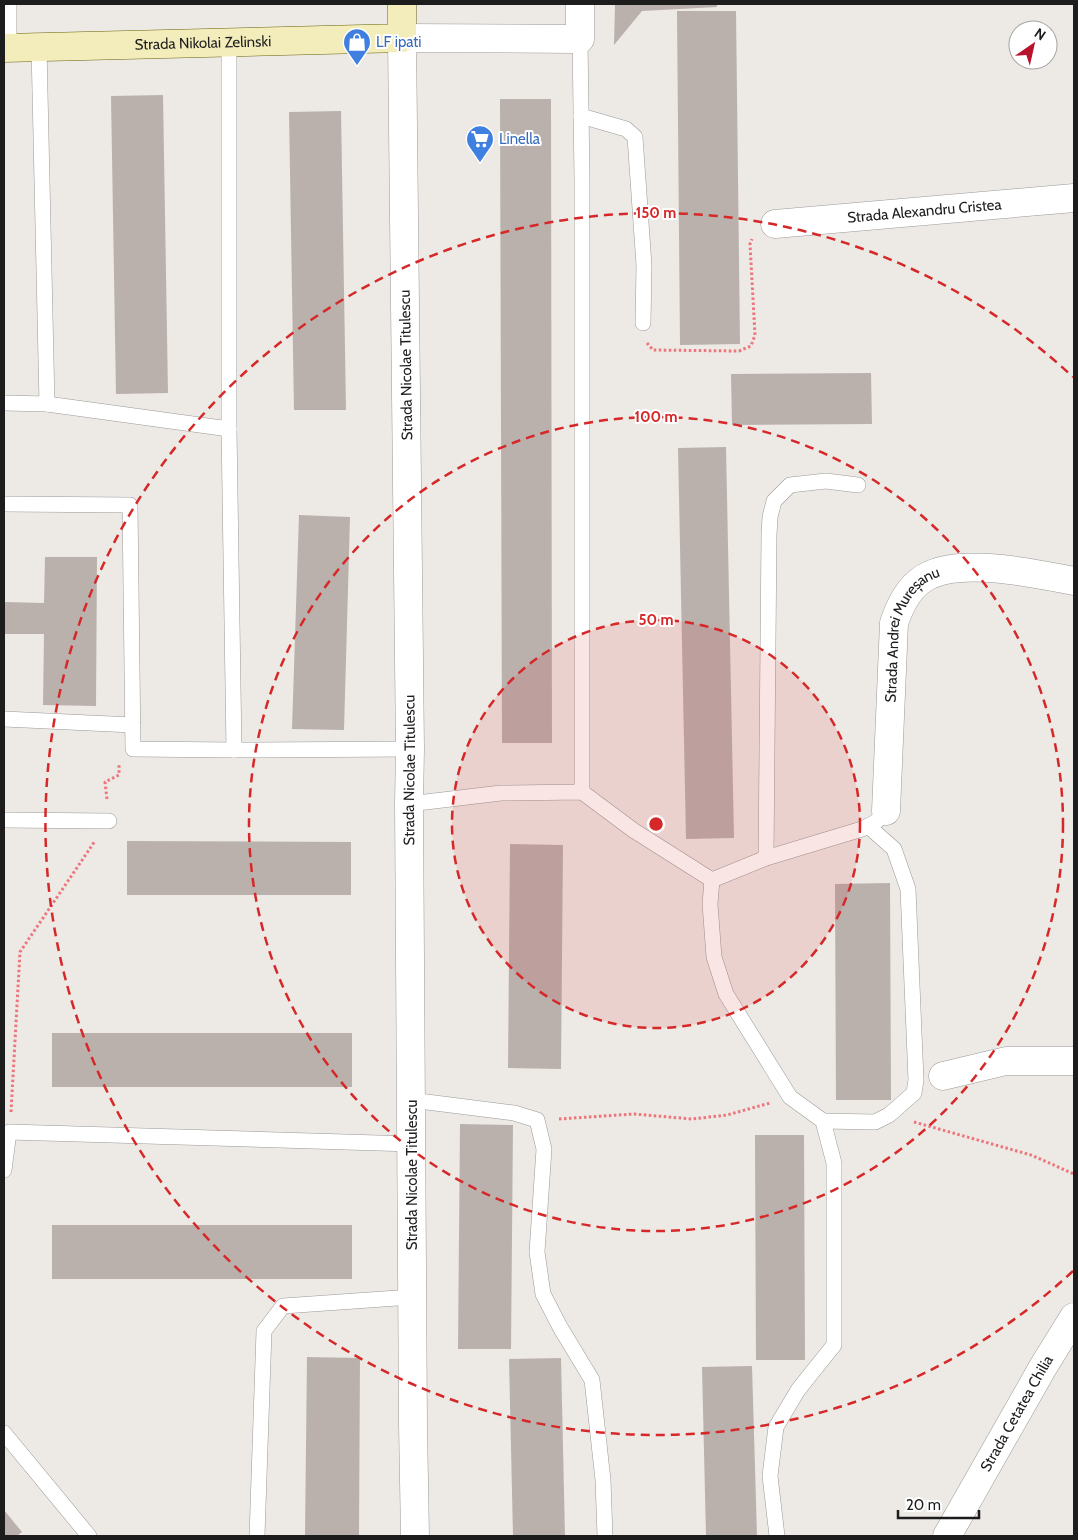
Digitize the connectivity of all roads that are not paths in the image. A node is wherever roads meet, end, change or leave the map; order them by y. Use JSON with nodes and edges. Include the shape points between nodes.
{"nodes":[{"id":1,"x":9,"y":4,"type":"edge"},
{"id":2,"x":402,"y":4,"type":"edge"},
{"id":3,"x":580,"y":4,"type":"edge"},
{"id":4,"x":402,"y":38,"type":"junction"},
{"id":5,"x":580,"y":39,"type":"junction"},
{"id":6,"x":229,"y":43,"type":"junction"},
{"id":7,"x":39,"y":47,"type":"junction"},
{"id":8,"x":6,"y":48,"type":"edge"},
{"id":9,"x":581,"y":116,"type":"junction"},
{"id":10,"x":1074,"y":198,"type":"edge"},
{"id":11,"x":774,"y":224,"type":"road end"},
{"id":12,"x":643,"y":323,"type":"road end"},
{"id":13,"x":4,"y":403,"type":"edge"},
{"id":14,"x":47,"y":404,"type":"junction"},
{"id":15,"x":229,"y":429,"type":"junction"},
{"id":16,"x":858,"y":485,"type":"dead end"},
{"id":17,"x":4,"y":504,"type":"edge"},
{"id":18,"x":1074,"y":581,"type":"edge"},
{"id":19,"x":4,"y":719,"type":"edge"},
{"id":20,"x":133,"y":730,"type":"junction"},
{"id":21,"x":410,"y":749,"type":"junction"},
{"id":22,"x":234,"y":750,"type":"junction"},
{"id":23,"x":582,"y":792,"type":"junction"},
{"id":24,"x":409,"y":804,"type":"junction"},
{"id":25,"x":877,"y":818,"type":"junction"},
{"id":26,"x":4,"y":820,"type":"edge"},
{"id":27,"x":109,"y":821,"type":"road end"},
{"id":28,"x":766,"y":858,"type":"junction"},
{"id":29,"x":712,"y":880,"type":"junction"},
{"id":30,"x":1074,"y":1061,"type":"edge"},
{"id":31,"x":943,"y":1076,"type":"dead end"},
{"id":32,"x":411,"y":1100,"type":"junction"},
{"id":33,"x":824,"y":1121,"type":"junction"},
{"id":34,"x":412,"y":1144,"type":"junction"},
{"id":35,"x":4,"y":1170,"type":"edge"},
{"id":36,"x":412,"y":1297,"type":"junction"},
{"id":37,"x":1074,"y":1317,"type":"edge"},
{"id":38,"x":4,"y":1433,"type":"edge"},
{"id":39,"x":89,"y":1536,"type":"edge"},
{"id":40,"x":257,"y":1536,"type":"edge"},
{"id":41,"x":416,"y":1536,"type":"edge"},
{"id":42,"x":605,"y":1536,"type":"edge"},
{"id":43,"x":777,"y":1536,"type":"edge"},
{"id":44,"x":946,"y":1536,"type":"edge"}],
"edges":[{"from":1,"to":8,"type":"lane"},
{"from":2,"to":4,"type":"street","name":"Strada Nicolae Titulescu"},
{"from":3,"to":5,"type":"street"},
{"from":4,"to":5,"type":"street"},
{"from":4,"to":6,"type":"street","name":"Strada Nikolai Zelinski"},
{"from":4,"to":21,"type":"street","name":"Strada Nicolae Titulescu"},
{"from":5,"to":9,"type":"lane"},
{"from":6,"to":7,"type":"street","name":"Strada Nikolai Zelinski"},
{"from":6,"to":15,"type":"lane"},
{"from":7,"to":8,"type":"street","name":"Strada Nikolai Zelinski"},
{"from":7,"to":14,"type":"lane"},
{"from":9,"to":12,"type":"lane","via":[[626,129],[635,138],[644,265]]},
{"from":9,"to":23,"type":"lane"},
{"from":10,"to":11,"type":"street","name":"Strada Alexandru Cristea"},
{"from":13,"to":14,"type":"lane"},
{"from":14,"to":15,"type":"lane"},
{"from":15,"to":22,"type":"lane"},
{"from":16,"to":28,"type":"lane","via":[[826,481],[790,484],[774,501],[770,517]]},
{"from":17,"to":20,"type":"lane","via":[[130,505]]},
{"from":18,"to":25,"type":"street","name":"Strada Andrei Mureșanu","via":[[986,568],[949,569],[928,575],[905,598],[894,623]]},
{"from":19,"to":20,"type":"lane"},
{"from":20,"to":22,"type":"lane","via":[[133,749]]},
{"from":21,"to":22,"type":"lane"},
{"from":21,"to":24,"type":"street","name":"Strada Nicolae Titulescu"},
{"from":23,"to":24,"type":"lane","via":[[501,793]]},
{"from":23,"to":29,"type":"lane","via":[[633,830]]},
{"from":24,"to":32,"type":"street","name":"Strada Nicolae Titulescu"},
{"from":25,"to":28,"type":"lane"},
{"from":25,"to":33,"type":"lane","via":[[894,849],[908,889],[914,1093],[889,1116],[875,1122]]},
{"from":26,"to":27,"type":"lane"},
{"from":28,"to":29,"type":"lane"},
{"from":29,"to":33,"type":"lane","via":[[710,904],[714,957],[726,994],[790,1098]]},
{"from":30,"to":31,"type":"street","via":[[1006,1061]]},
{"from":32,"to":34,"type":"street","name":"Strada Nicolae Titulescu"},
{"from":32,"to":42,"type":"lane","via":[[514,1113],[536,1120],[544,1149],[537,1252],[543,1294],[592,1380],[603,1480]]},
{"from":33,"to":43,"type":"lane","via":[[834,1163],[834,1345],[798,1390],[776,1428],[770,1476]]},
{"from":34,"to":35,"type":"lane","via":[[9,1132]]},
{"from":34,"to":36,"type":"street","name":"Strada Nicolae Titulescu"},
{"from":36,"to":40,"type":"lane","via":[[283,1306],[264,1331]]},
{"from":36,"to":41,"type":"street","name":"Strada Nicolae Titulescu"},
{"from":37,"to":44,"type":"street","name":"Strada Cetatea Chilia"},
{"from":38,"to":39,"type":"lane"}]}
